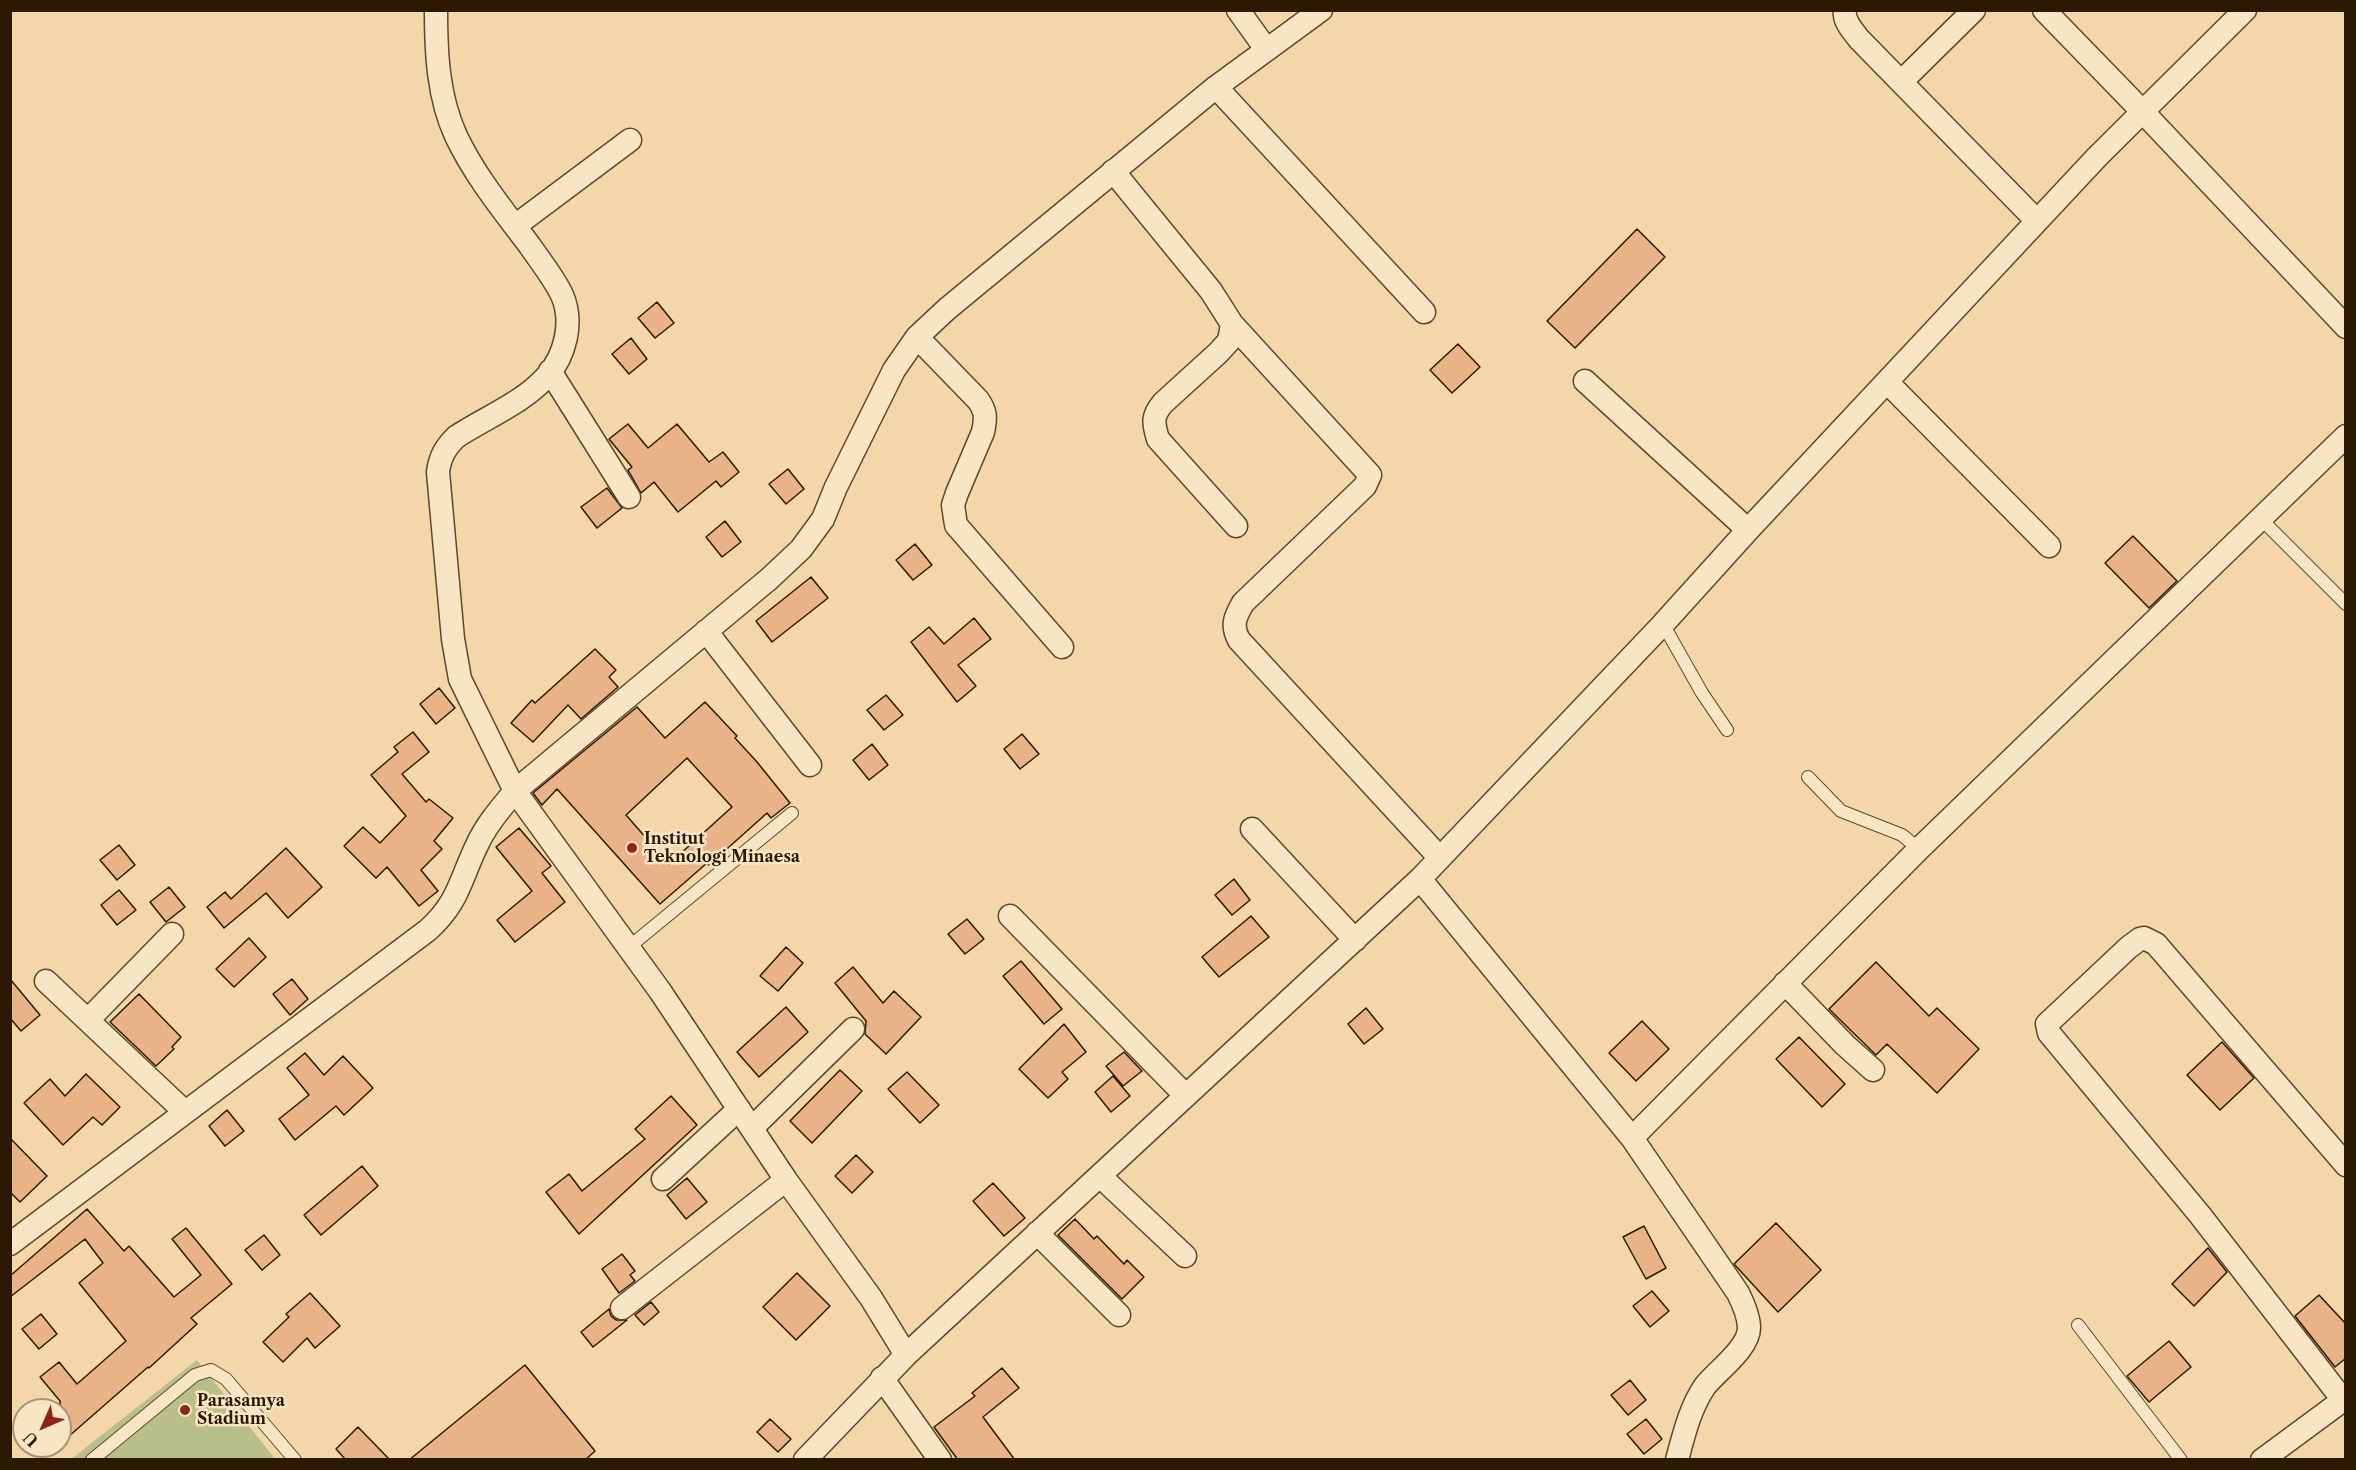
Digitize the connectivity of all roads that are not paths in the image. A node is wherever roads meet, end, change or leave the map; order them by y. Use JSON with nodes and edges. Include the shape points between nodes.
{"nodes":[{"id":1,"x":436,"y":10,"type":"edge"},
{"id":2,"x":1238,"y":10,"type":"edge"},
{"id":3,"x":1321,"y":10,"type":"edge"},
{"id":4,"x":1845,"y":10,"type":"edge"},
{"id":5,"x":1974,"y":10,"type":"edge"},
{"id":6,"x":2044,"y":10,"type":"edge"},
{"id":7,"x":2245,"y":10,"type":"edge"},
{"id":8,"x":1266,"y":49,"type":"junction"},
{"id":9,"x":1901,"y":82,"type":"junction"},
{"id":10,"x":1216,"y":87,"type":"junction"},
{"id":11,"x":2142,"y":111,"type":"junction"},
{"id":12,"x":630,"y":140,"type":"dead end"},
{"id":13,"x":1113,"y":171,"type":"junction"},
{"id":14,"x":2037,"y":221,"type":"junction"},
{"id":15,"x":515,"y":226,"type":"junction"},
{"id":16,"x":1424,"y":312,"type":"dead end"},
{"id":17,"x":1232,"y":324,"type":"junction"},
{"id":18,"x":2346,"y":327,"type":"edge"},
{"id":19,"x":917,"y":336,"type":"junction"},
{"id":20,"x":550,"y":371,"type":"junction"},
{"id":21,"x":1586,"y":381,"type":"dead end"},
{"id":22,"x":1887,"y":382,"type":"junction"},
{"id":23,"x":2346,"y":436,"type":"edge"},
{"id":24,"x":629,"y":497,"type":"dead end"},
{"id":25,"x":2260,"y":518,"type":"junction"},
{"id":26,"x":1236,"y":526,"type":"dead end"},
{"id":27,"x":1748,"y":530,"type":"junction"},
{"id":28,"x":2049,"y":546,"type":"dead end"},
{"id":29,"x":2346,"y":604,"type":"edge"},
{"id":30,"x":1663,"y":624,"type":"junction"},
{"id":31,"x":706,"y":631,"type":"junction"},
{"id":32,"x":1062,"y":647,"type":"dead end"},
{"id":33,"x":1727,"y":730,"type":"dead end"},
{"id":34,"x":810,"y":765,"type":"dead end"},
{"id":35,"x":1808,"y":777,"type":"dead end"},
{"id":36,"x":515,"y":791,"type":"junction"},
{"id":37,"x":792,"y":813,"type":"dead end"},
{"id":38,"x":1252,"y":829,"type":"dead end"},
{"id":39,"x":1919,"y":849,"type":"junction"},
{"id":40,"x":1440,"y":858,"type":"junction"},
{"id":41,"x":1420,"y":879,"type":"junction"},
{"id":42,"x":1010,"y":916,"type":"dead end"},
{"id":43,"x":172,"y":934,"type":"dead end"},
{"id":44,"x":1355,"y":940,"type":"junction"},
{"id":45,"x":629,"y":948,"type":"junction"},
{"id":46,"x":46,"y":981,"type":"dead end"},
{"id":47,"x":1785,"y":983,"type":"junction"},
{"id":48,"x":88,"y":1020,"type":"junction"},
{"id":49,"x":853,"y":1029,"type":"dead end"},
{"id":50,"x":1873,"y":1070,"type":"dead end"},
{"id":51,"x":1186,"y":1096,"type":"junction"},
{"id":52,"x":739,"y":1109,"type":"junction"},
{"id":53,"x":185,"y":1112,"type":"junction"},
{"id":54,"x":752,"y":1128,"type":"junction"},
{"id":55,"x":1632,"y":1138,"type":"junction"},
{"id":56,"x":2346,"y":1165,"type":"edge"},
{"id":57,"x":1100,"y":1176,"type":"junction"},
{"id":58,"x":663,"y":1179,"type":"dead end"},
{"id":59,"x":786,"y":1180,"type":"junction"},
{"id":60,"x":1037,"y":1233,"type":"junction"},
{"id":61,"x":10,"y":1244,"type":"edge"},
{"id":62,"x":1185,"y":1256,"type":"dead end"},
{"id":63,"x":622,"y":1308,"type":"dead end"},
{"id":64,"x":1119,"y":1316,"type":"dead end"},
{"id":65,"x":2078,"y":1325,"type":"dead end"},
{"id":66,"x":906,"y":1354,"type":"junction"},
{"id":67,"x":882,"y":1378,"type":"junction"},
{"id":68,"x":2344,"y":1399,"type":"edge"},
{"id":69,"x":2265,"y":1459,"type":"edge"},
{"id":70,"x":92,"y":1460,"type":"edge"},
{"id":71,"x":295,"y":1460,"type":"edge"},
{"id":72,"x":805,"y":1460,"type":"edge"},
{"id":73,"x":940,"y":1460,"type":"edge"},
{"id":74,"x":1677,"y":1460,"type":"edge"},
{"id":75,"x":2181,"y":1460,"type":"edge"}],
"edges":[{"from":1,"to":15,"type":"street","via":[[442,96],[455,135],[477,176]]},
{"from":2,"to":8,"type":"street"},
{"from":3,"to":8,"type":"street"},
{"from":4,"to":9,"type":"street","via":[[1848,24],[1859,39]]},
{"from":5,"to":9,"type":"street"},
{"from":6,"to":11,"type":"street"},
{"from":7,"to":11,"type":"street"},
{"from":8,"to":10,"type":"street"},
{"from":9,"to":14,"type":"street"},
{"from":10,"to":13,"type":"street"},
{"from":10,"to":16,"type":"street"},
{"from":11,"to":14,"type":"street"},
{"from":11,"to":18,"type":"street"},
{"from":12,"to":15,"type":"street"},
{"from":13,"to":17,"type":"street","via":[[1211,291]]},
{"from":13,"to":19,"type":"street"},
{"from":14,"to":22,"type":"street"},
{"from":15,"to":20,"type":"street","via":[[563,297],[568,326],[562,353]]},
{"from":17,"to":26,"type":"street","via":[[1229,341],[1163,403],[1154,414],[1153,425],[1163,446]]},
{"from":17,"to":40,"type":"street","via":[[1370,475],[1365,486],[1243,603],[1236,614],[1234,630]]},
{"from":19,"to":31,"type":"street","via":[[894,370],[823,519],[801,549]]},
{"from":19,"to":32,"type":"street","via":[[985,410],[983,432],[953,505],[956,525]]},
{"from":20,"to":24,"type":"street"},
{"from":20,"to":36,"type":"street","via":[[522,399],[447,445],[438,472],[460,679]]},
{"from":21,"to":27,"type":"street"},
{"from":22,"to":27,"type":"street"},
{"from":22,"to":28,"type":"street"},
{"from":23,"to":25,"type":"street"},
{"from":25,"to":29,"type":"lane"},
{"from":25,"to":39,"type":"street"},
{"from":27,"to":30,"type":"street"},
{"from":30,"to":33,"type":"lane"},
{"from":30,"to":40,"type":"street"},
{"from":31,"to":34,"type":"street"},
{"from":31,"to":36,"type":"street"},
{"from":35,"to":39,"type":"lane","via":[[1841,811],[1902,835]]},
{"from":36,"to":45,"type":"street"},
{"from":36,"to":53,"type":"street","via":[[477,844],[453,902],[443,916]]},
{"from":37,"to":45,"type":"lane"},
{"from":38,"to":44,"type":"street"},
{"from":39,"to":47,"type":"street"},
{"from":40,"to":41,"type":"street"},
{"from":41,"to":44,"type":"street"},
{"from":41,"to":55,"type":"street"},
{"from":42,"to":51,"type":"street"},
{"from":43,"to":48,"type":"street"},
{"from":44,"to":51,"type":"street"},
{"from":45,"to":52,"type":"street"},
{"from":46,"to":48,"type":"street"},
{"from":47,"to":50,"type":"street"},
{"from":47,"to":55,"type":"street"},
{"from":48,"to":53,"type":"street"},
{"from":49,"to":54,"type":"street"},
{"from":51,"to":57,"type":"street"},
{"from":52,"to":54,"type":"street"},
{"from":52,"to":58,"type":"street"},
{"from":53,"to":61,"type":"street"},
{"from":54,"to":59,"type":"street"},
{"from":55,"to":74,"type":"street","via":[[1738,1293],[1749,1330],[1742,1346],[1705,1386],[1694,1405]]},
{"from":56,"to":68,"type":"street","via":[[2150,940],[2140,939],[2129,947],[2047,1024],[2049,1033],[2200,1215]]},
{"from":57,"to":60,"type":"street"},
{"from":57,"to":62,"type":"street"},
{"from":59,"to":63,"type":"street"},
{"from":59,"to":66,"type":"street"},
{"from":60,"to":64,"type":"street"},
{"from":60,"to":66,"type":"street"},
{"from":65,"to":75,"type":"lane"},
{"from":66,"to":67,"type":"street"},
{"from":67,"to":72,"type":"street"},
{"from":67,"to":73,"type":"street"},
{"from":68,"to":69,"type":"street"},
{"from":70,"to":71,"type":"lane","via":[[195,1375],[211,1370],[226,1378]]}]}
